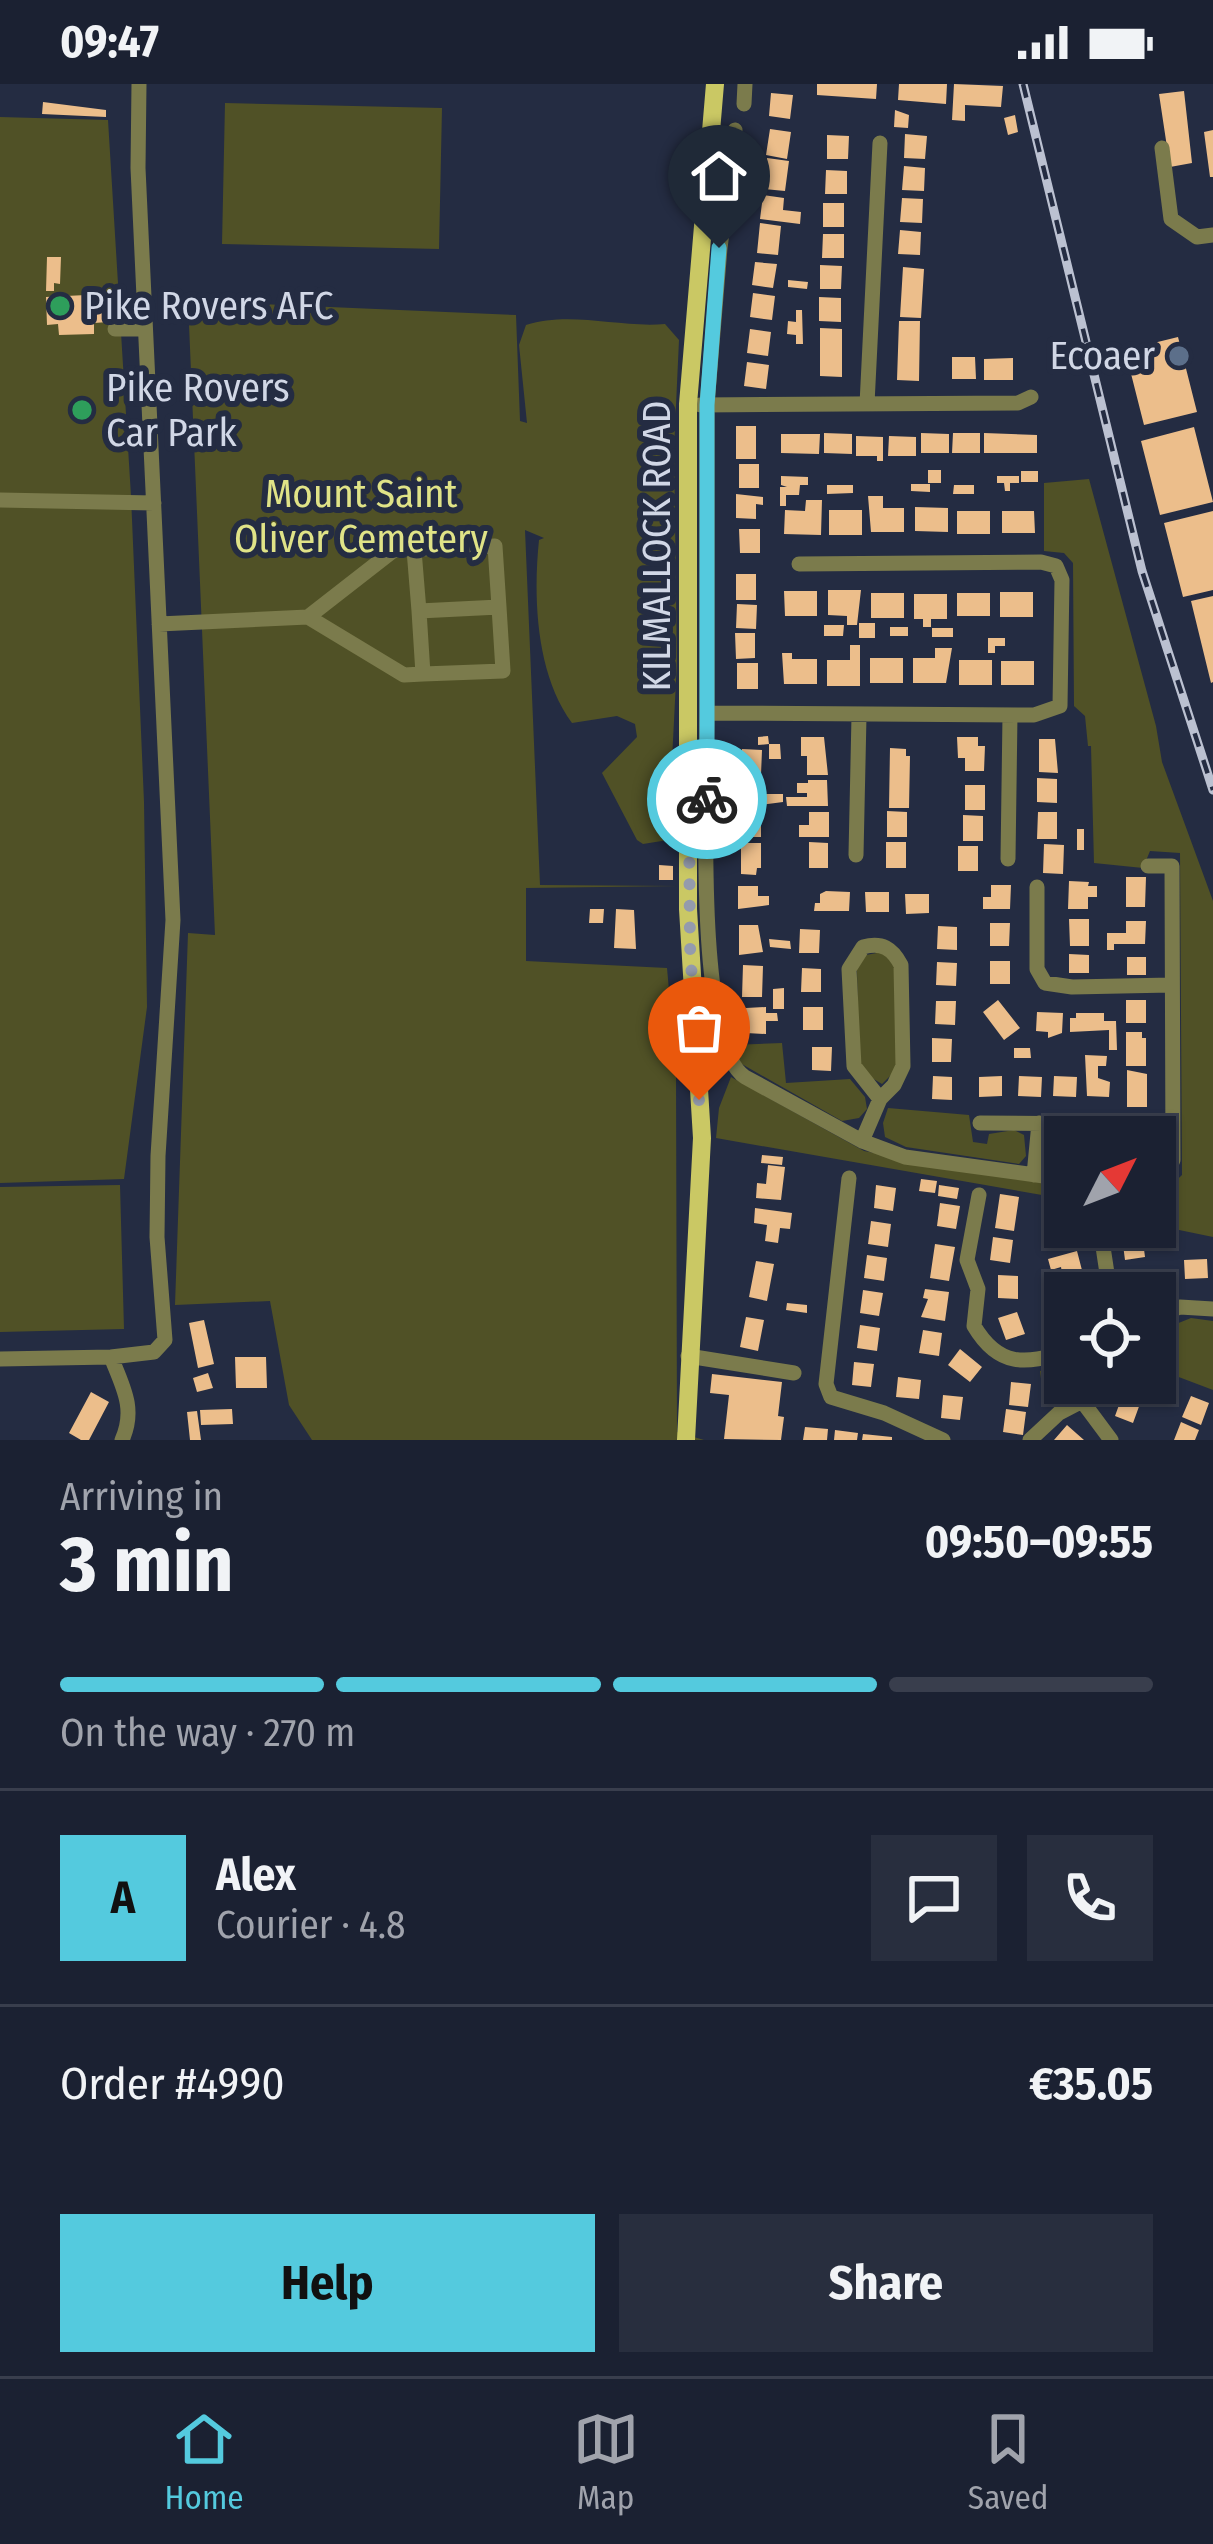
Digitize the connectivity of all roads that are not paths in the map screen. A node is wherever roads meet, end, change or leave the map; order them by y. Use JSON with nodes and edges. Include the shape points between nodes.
{"nodes":[{"id":1,"x":139,"y":84,"type":"edge"},
{"id":2,"x":715,"y":84,"type":"edge"},
{"id":3,"x":745,"y":84,"type":"edge"},
{"id":4,"x":744,"y":104,"type":"dead end"},
{"id":5,"x":734,"y":130,"type":"dead end"},
{"id":6,"x":880,"y":143,"type":"dead end"},
{"id":7,"x":1162,"y":148,"type":"dead end"},
{"id":8,"x":1213,"y":235,"type":"edge"},
{"id":9,"x":711,"y":247,"type":"junction"},
{"id":10,"x":145,"y":328,"type":"junction"},
{"id":11,"x":115,"y":329,"type":"dead end"},
{"id":12,"x":1031,"y":397,"type":"dead end"},
{"id":13,"x":867,"y":404,"type":"junction"},
{"id":14,"x":698,"y":405,"type":"junction"},
{"id":15,"x":0,"y":500,"type":"edge"},
{"id":16,"x":154,"y":503,"type":"junction"},
{"id":17,"x":697,"y":546,"type":"junction"},
{"id":18,"x":414,"y":550,"type":"junction"},
{"id":19,"x":800,"y":564,"type":"dead end"},
{"id":20,"x":499,"y":607,"type":"junction"},
{"id":21,"x":419,"y":611,"type":"junction"},
{"id":22,"x":308,"y":617,"type":"junction"},
{"id":23,"x":159,"y":624,"type":"junction"},
{"id":24,"x":423,"y":674,"type":"junction"},
{"id":25,"x":707,"y":713,"type":"junction"},
{"id":26,"x":1010,"y":715,"type":"junction"},
{"id":27,"x":859,"y":716,"type":"junction"},
{"id":28,"x":698,"y":816,"type":"junction"},
{"id":29,"x":856,"y":855,"type":"dead end"},
{"id":30,"x":1008,"y":859,"type":"dead end"},
{"id":31,"x":1148,"y":866,"type":"dead end"},
{"id":32,"x":1037,"y":887,"type":"dead end"},
{"id":33,"x":1171,"y":985,"type":"junction"},
{"id":34,"x":880,"y":1099,"type":"junction"},
{"id":35,"x":1172,"y":1116,"type":"edge"},
{"id":36,"x":980,"y":1123,"type":"dead end"},
{"id":37,"x":1039,"y":1123,"type":"junction"},
{"id":38,"x":1044,"y":1123,"type":"edge"},
{"id":39,"x":862,"y":1141,"type":"junction"},
{"id":40,"x":1034,"y":1175,"type":"junction"},
{"id":41,"x":1044,"y":1176,"type":"edge"},
{"id":42,"x":849,"y":1178,"type":"dead end"},
{"id":43,"x":979,"y":1196,"type":"dead end"},
{"id":44,"x":1176,"y":1308,"type":"edge"},
{"id":45,"x":1213,"y":1309,"type":"edge"},
{"id":46,"x":688,"y":1356,"type":"junction"},
{"id":47,"x":111,"y":1357,"type":"junction"},
{"id":48,"x":0,"y":1359,"type":"edge"},
{"id":49,"x":1044,"y":1359,"type":"edge"},
{"id":50,"x":794,"y":1373,"type":"dead end"},
{"id":51,"x":1076,"y":1404,"type":"edge"},
{"id":52,"x":1084,"y":1404,"type":"edge"},
{"id":53,"x":903,"y":1433,"type":"edge"},
{"id":54,"x":122,"y":1440,"type":"edge"},
{"id":55,"x":686,"y":1440,"type":"edge"},
{"id":56,"x":943,"y":1440,"type":"edge"},
{"id":57,"x":1030,"y":1440,"type":"edge"},
{"id":58,"x":1111,"y":1440,"type":"edge"}],
"edges":[{"from":1,"to":10,"type":"street"},
{"from":2,"to":9,"type":"main road","name":"KILMALLOCK ROAD"},
{"from":3,"to":4,"type":"street"},
{"from":5,"to":9,"type":"street"},
{"from":6,"to":13,"type":"street"},
{"from":7,"to":8,"type":"street","via":[[1171,219],[1197,236]]},
{"from":9,"to":14,"type":"main road","name":"KILMALLOCK ROAD"},
{"from":10,"to":11,"type":"street"},
{"from":10,"to":16,"type":"street"},
{"from":12,"to":13,"type":"street","via":[[1018,404]]},
{"from":13,"to":14,"type":"street"},
{"from":14,"to":17,"type":"main road","name":"KILMALLOCK ROAD"},
{"from":15,"to":16,"type":"street"},
{"from":16,"to":23,"type":"street"},
{"from":17,"to":25,"type":"street"},
{"from":17,"to":28,"type":"main road","name":"KILMALLOCK ROAD"},
{"from":18,"to":20,"type":"street","via":[[495,546]]},
{"from":18,"to":21,"type":"street"},
{"from":18,"to":22,"type":"street","via":[[394,550]]},
{"from":19,"to":26,"type":"street","via":[[1056,566],[1060,706]]},
{"from":20,"to":21,"type":"street"},
{"from":20,"to":24,"type":"street","via":[[503,670]]},
{"from":21,"to":24,"type":"street"},
{"from":22,"to":23,"type":"street"},
{"from":22,"to":24,"type":"street","via":[[404,675]]},
{"from":23,"to":47,"type":"street","via":[[172,920],[158,1156],[166,1340],[154,1352]]},
{"from":25,"to":27,"type":"street"},
{"from":25,"to":28,"type":"street"},
{"from":26,"to":27,"type":"street"},
{"from":26,"to":30,"type":"street"},
{"from":27,"to":29,"type":"street"},
{"from":28,"to":39,"type":"street","via":[[712,981],[732,1066]]},
{"from":28,"to":46,"type":"main road","name":"KILMALLOCK ROAD","via":[[690,946],[702,1138]]},
{"from":31,"to":33,"type":"street","via":[[1172,866]]},
{"from":32,"to":33,"type":"street","via":[[1036,969],[1045,983]]},
{"from":33,"to":35,"type":"street"},
{"from":34,"to":34,"type":"street","via":[[903,1066],[901,965],[875,944],[848,969],[854,1066]]},
{"from":34,"to":39,"type":"street"},
{"from":36,"to":37,"type":"street"},
{"from":37,"to":38,"type":"street"},
{"from":37,"to":40,"type":"street"},
{"from":39,"to":40,"type":"street","via":[[905,1157]]},
{"from":40,"to":41,"type":"street"},
{"from":42,"to":53,"type":"street","via":[[826,1384],[831,1396],[884,1413]]},
{"from":43,"to":49,"type":"street","via":[[967,1260],[978,1289],[974,1326],[1016,1360]]},
{"from":44,"to":45,"type":"street"},
{"from":46,"to":50,"type":"street"},
{"from":46,"to":55,"type":"main road","name":"KILMALLOCK ROAD"},
{"from":47,"to":48,"type":"street"},
{"from":47,"to":54,"type":"street","via":[[129,1402]]},
{"from":51,"to":57,"type":"street"},
{"from":52,"to":58,"type":"street"},
{"from":53,"to":56,"type":"street"}]}
